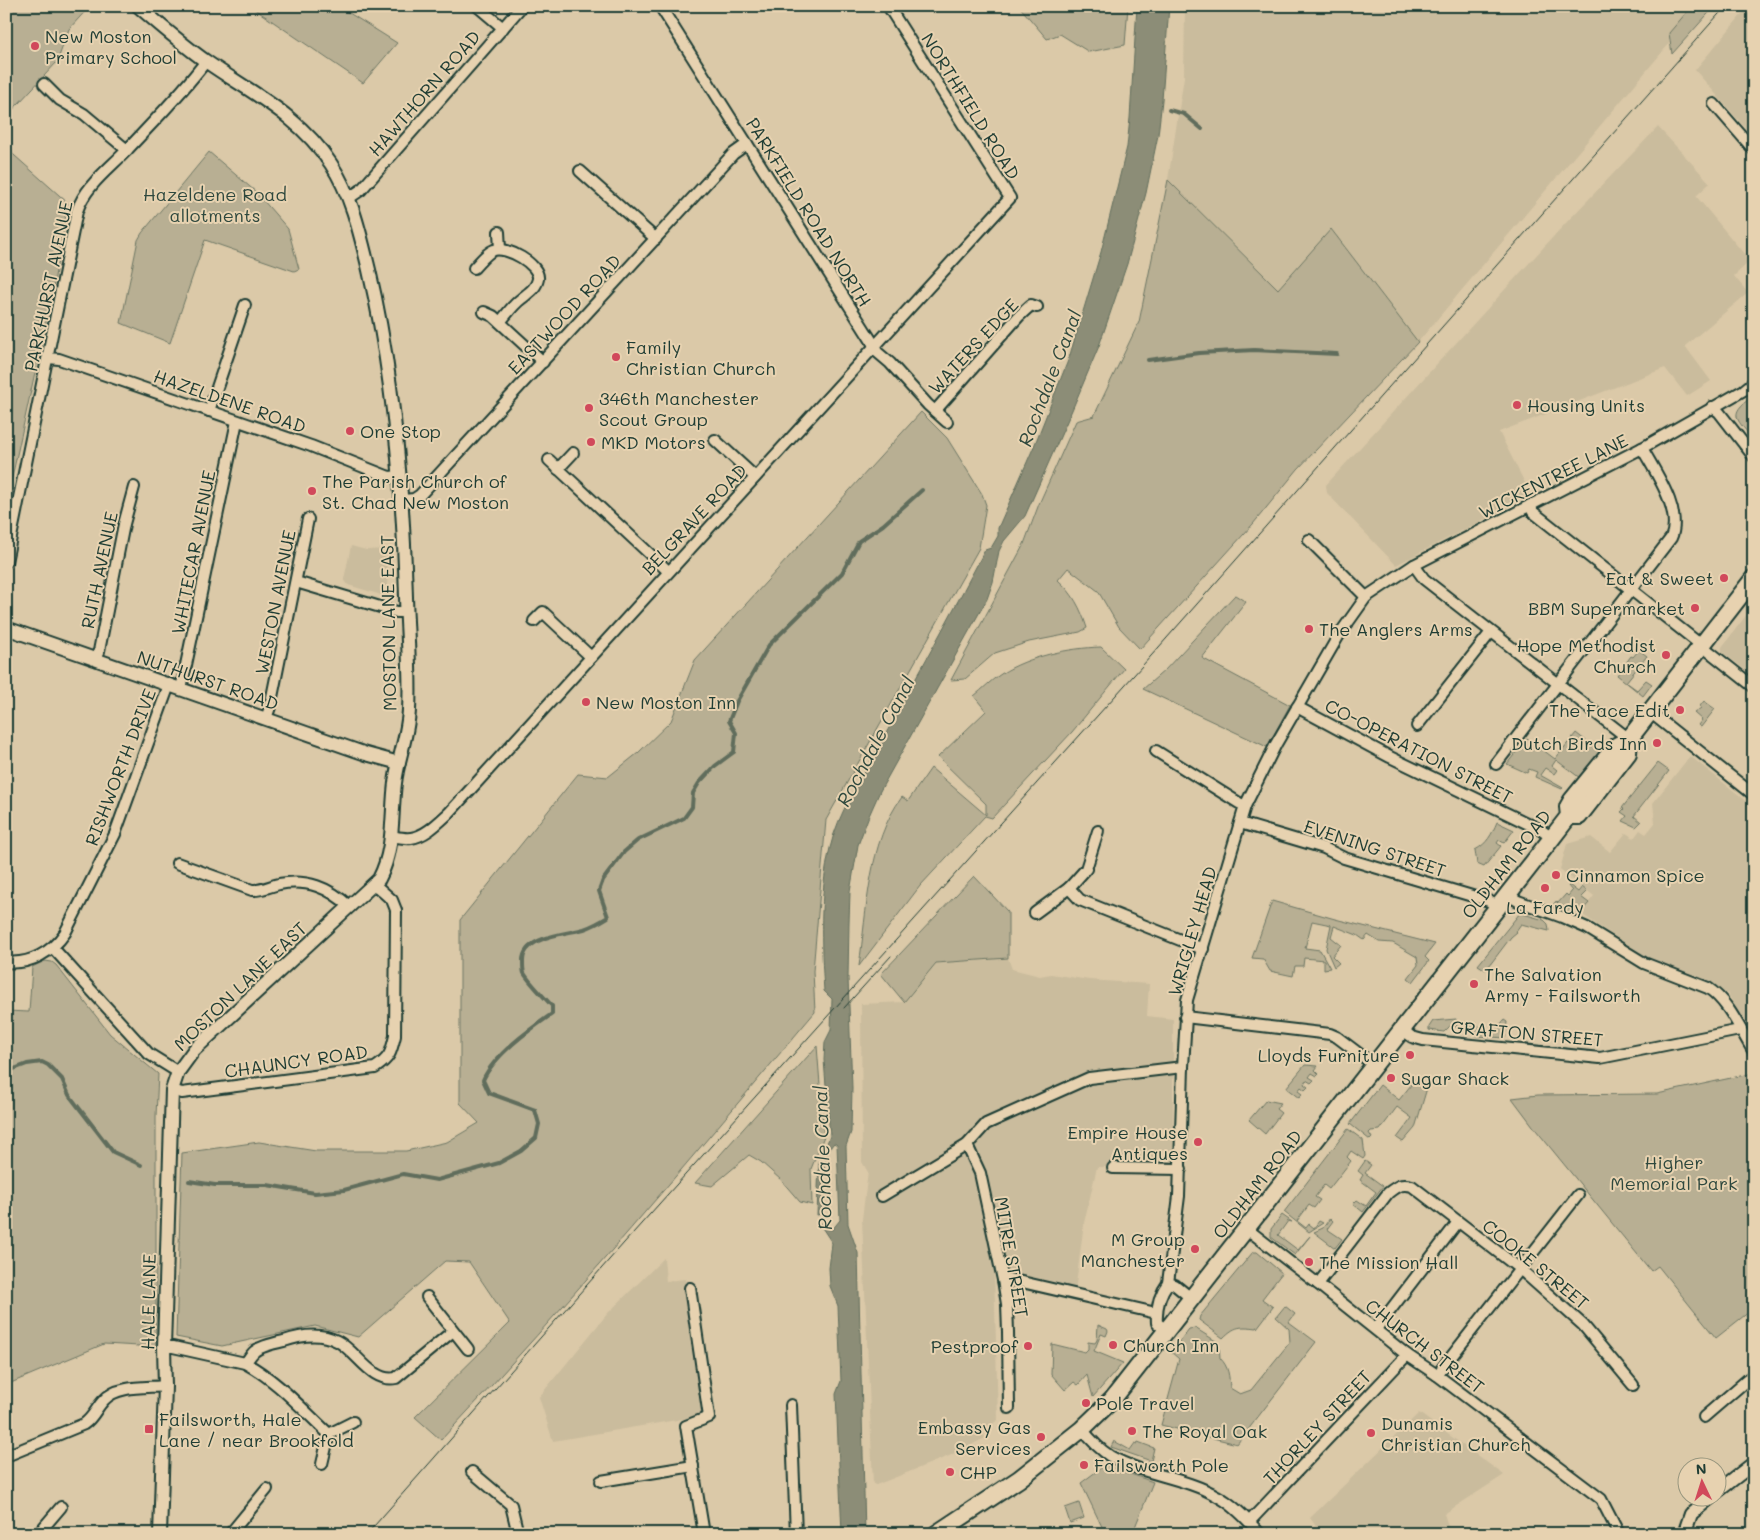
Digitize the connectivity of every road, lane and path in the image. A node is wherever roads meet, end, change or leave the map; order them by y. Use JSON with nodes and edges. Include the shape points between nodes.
{"nodes":[{"id":1,"x":138,"y":6,"type":"edge"},
{"id":2,"x":478,"y":6,"type":"edge"},
{"id":3,"x":522,"y":6,"type":"edge"},
{"id":4,"x":660,"y":6,"type":"edge"},
{"id":5,"x":888,"y":6,"type":"edge"},
{"id":6,"x":503,"y":28,"type":"junction"},
{"id":7,"x":206,"y":61,"type":"junction"},
{"id":8,"x":44,"y":84,"type":"dead end"},
{"id":9,"x":60,"y":100,"type":"junction"},
{"id":10,"x":1714,"y":104,"type":"dead end"},
{"id":11,"x":52,"y":109,"type":"dead end"},
{"id":12,"x":747,"y":144,"type":"junction"},
{"id":13,"x":127,"y":150,"type":"junction"},
{"id":14,"x":1754,"y":150,"type":"edge"},
{"id":15,"x":580,"y":171,"type":"dead end"},
{"id":16,"x":349,"y":198,"type":"junction"},
{"id":17,"x":1010,"y":198,"type":"joint"},
{"id":18,"x":499,"y":232,"type":"dead end"},
{"id":19,"x":656,"y":239,"type":"junction"},
{"id":20,"x":500,"y":249,"type":"junction"},
{"id":21,"x":474,"y":268,"type":"dead end"},
{"id":22,"x":245,"y":306,"type":"dead end"},
{"id":23,"x":1037,"y":307,"type":"dead end"},
{"id":24,"x":484,"y":312,"type":"dead end"},
{"id":25,"x":500,"y":322,"type":"junction"},
{"id":26,"x":874,"y":345,"type":"junction"},
{"id":27,"x":48,"y":358,"type":"junction"},
{"id":28,"x":543,"y":362,"type":"junction"},
{"id":29,"x":1754,"y":382,"type":"edge"},
{"id":30,"x":1712,"y":408,"type":"junction"},
{"id":31,"x":209,"y":411,"type":"junction"},
{"id":32,"x":935,"y":411,"type":"junction"},
{"id":33,"x":237,"y":421,"type":"junction"},
{"id":34,"x":947,"y":422,"type":"dead end"},
{"id":35,"x":715,"y":440,"type":"dead end"},
{"id":36,"x":1642,"y":448,"type":"junction"},
{"id":37,"x":573,"y":453,"type":"dead end"},
{"id":38,"x":1754,"y":457,"type":"edge"},
{"id":39,"x":549,"y":460,"type":"dead end"},
{"id":40,"x":558,"y":468,"type":"junction"},
{"id":41,"x":400,"y":476,"type":"junction"},
{"id":42,"x":755,"y":477,"type":"junction"},
{"id":43,"x":134,"y":487,"type":"dead end"},
{"id":44,"x":402,"y":500,"type":"junction"},
{"id":45,"x":1530,"y":505,"type":"junction"},
{"id":46,"x":308,"y":519,"type":"dead end"},
{"id":47,"x":1309,"y":540,"type":"dead end"},
{"id":48,"x":6,"y":562,"type":"edge"},
{"id":49,"x":1414,"y":565,"type":"junction"},
{"id":50,"x":668,"y":571,"type":"junction"},
{"id":51,"x":1754,"y":578,"type":"edge"},
{"id":52,"x":296,"y":582,"type":"junction"},
{"id":53,"x":1631,"y":590,"type":"junction"},
{"id":54,"x":1366,"y":597,"type":"junction"},
{"id":55,"x":406,"y":612,"type":"junction"},
{"id":56,"x":534,"y":621,"type":"dead end"},
{"id":57,"x":6,"y":628,"type":"edge"},
{"id":58,"x":1491,"y":632,"type":"junction"},
{"id":59,"x":1702,"y":645,"type":"junction"},
{"id":60,"x":591,"y":657,"type":"junction"},
{"id":61,"x":96,"y":660,"type":"junction"},
{"id":62,"x":1559,"y":684,"type":"junction"},
{"id":63,"x":175,"y":687,"type":"junction"},
{"id":64,"x":1754,"y":688,"type":"edge"},
{"id":65,"x":1297,"y":707,"type":"junction"},
{"id":66,"x":1650,"y":712,"type":"junction"},
{"id":67,"x":266,"y":719,"type":"junction"},
{"id":68,"x":1417,"y":726,"type":"dead end"},
{"id":69,"x":1629,"y":739,"type":"junction"},
{"id":70,"x":1156,"y":751,"type":"dead end"},
{"id":71,"x":399,"y":763,"type":"junction"},
{"id":72,"x":1496,"y":764,"type":"dead end"},
{"id":73,"x":1754,"y":795,"type":"edge"},
{"id":74,"x":1245,"y":806,"type":"junction"},
{"id":75,"x":1240,"y":823,"type":"junction"},
{"id":76,"x":1098,"y":831,"type":"dead end"},
{"id":77,"x":391,"y":836,"type":"junction"},
{"id":78,"x":1552,"y":838,"type":"junction"},
{"id":79,"x":176,"y":864,"type":"dead end"},
{"id":80,"x":374,"y":884,"type":"junction"},
{"id":81,"x":1069,"y":888,"type":"junction"},
{"id":82,"x":1503,"y":901,"type":"junction"},
{"id":83,"x":350,"y":907,"type":"junction"},
{"id":84,"x":1035,"y":912,"type":"dead end"},
{"id":85,"x":53,"y":948,"type":"junction"},
{"id":86,"x":1203,"y":949,"type":"junction"},
{"id":87,"x":6,"y":962,"type":"edge"},
{"id":88,"x":1185,"y":1017,"type":"junction"},
{"id":89,"x":1402,"y":1030,"type":"junction"},
{"id":90,"x":1740,"y":1030,"type":"junction"},
{"id":91,"x":1754,"y":1052,"type":"edge"},
{"id":92,"x":1374,"y":1065,"type":"junction"},
{"id":93,"x":1183,"y":1066,"type":"junction"},
{"id":94,"x":178,"y":1072,"type":"junction"},
{"id":95,"x":172,"y":1090,"type":"junction"},
{"id":96,"x":967,"y":1145,"type":"junction"},
{"id":97,"x":1113,"y":1168,"type":"dead end"},
{"id":98,"x":1181,"y":1169,"type":"junction"},
{"id":99,"x":1578,"y":1195,"type":"dead end"},
{"id":100,"x":882,"y":1196,"type":"dead end"},
{"id":101,"x":1458,"y":1222,"type":"junction"},
{"id":102,"x":1247,"y":1229,"type":"junction"},
{"id":103,"x":1520,"y":1269,"type":"junction"},
{"id":104,"x":1003,"y":1280,"type":"junction"},
{"id":105,"x":1168,"y":1283,"type":"junction"},
{"id":106,"x":1318,"y":1284,"type":"junction"},
{"id":107,"x":690,"y":1288,"type":"dead end"},
{"id":108,"x":427,"y":1297,"type":"dead end"},
{"id":109,"x":1192,"y":1299,"type":"junction"},
{"id":110,"x":1156,"y":1313,"type":"junction"},
{"id":111,"x":1376,"y":1329,"type":"junction"},
{"id":112,"x":453,"y":1331,"type":"junction"},
{"id":113,"x":1167,"y":1331,"type":"junction"},
{"id":114,"x":164,"y":1347,"type":"junction"},
{"id":115,"x":468,"y":1349,"type":"dead end"},
{"id":116,"x":1407,"y":1355,"type":"junction"},
{"id":117,"x":245,"y":1363,"type":"junction"},
{"id":118,"x":1754,"y":1374,"type":"edge"},
{"id":119,"x":1437,"y":1375,"type":"junction"},
{"id":120,"x":1634,"y":1385,"type":"dead end"},
{"id":121,"x":165,"y":1386,"type":"junction"},
{"id":122,"x":791,"y":1405,"type":"dead end"},
{"id":123,"x":1009,"y":1408,"type":"dead end"},
{"id":124,"x":1704,"y":1417,"type":"dead end"},
{"id":125,"x":353,"y":1422,"type":"dead end"},
{"id":126,"x":1082,"y":1429,"type":"junction"},
{"id":127,"x":329,"y":1434,"type":"junction"},
{"id":128,"x":6,"y":1456,"type":"edge"},
{"id":129,"x":1754,"y":1463,"type":"edge"},
{"id":130,"x":322,"y":1464,"type":"dead end"},
{"id":131,"x":693,"y":1466,"type":"junction"},
{"id":132,"x":472,"y":1472,"type":"dead end"},
{"id":133,"x":601,"y":1481,"type":"dead end"},
{"id":134,"x":1728,"y":1484,"type":"edge"},
{"id":135,"x":267,"y":1489,"type":"dead end"},
{"id":136,"x":61,"y":1506,"type":"dead end"},
{"id":137,"x":1698,"y":1508,"type":"edge"},
{"id":138,"x":1250,"y":1521,"type":"junction"},
{"id":139,"x":38,"y":1534,"type":"edge"},
{"id":140,"x":160,"y":1534,"type":"edge"},
{"id":141,"x":230,"y":1534,"type":"edge"},
{"id":142,"x":518,"y":1534,"type":"edge"},
{"id":143,"x":704,"y":1534,"type":"edge"},
{"id":144,"x":796,"y":1534,"type":"edge"},
{"id":145,"x":936,"y":1534,"type":"edge"},
{"id":146,"x":1260,"y":1534,"type":"edge"},
{"id":147,"x":1619,"y":1534,"type":"edge"},
{"id":148,"x":1684,"y":1534,"type":"edge"}],
"edges":[{"from":1,"to":7,"type":"street","name":"MOSTON LANE EAST"},
{"from":2,"to":6,"type":"street"},
{"from":3,"to":6,"type":"street","name":"HAWTHORN ROAD"},
{"from":4,"to":12,"type":"street","name":"PARKFIELD ROAD NORTH"},
{"from":5,"to":17,"type":"street","name":"NORTHFIELD ROAD"},
{"from":6,"to":16,"type":"street","name":"HAWTHORN ROAD","via":[[361,190]]},
{"from":7,"to":13,"type":"street","name":"PARKHURST AVENUE"},
{"from":7,"to":16,"type":"street","name":"MOSTON LANE EAST","via":[[270,102],[302,128],[318,145]]},
{"from":8,"to":9,"type":"street"},
{"from":9,"to":11,"type":"street"},
{"from":9,"to":13,"type":"street","via":[[84,114]]},
{"from":10,"to":14,"type":"street"},
{"from":12,"to":19,"type":"street","name":"EASTWOOD ROAD","via":[[733,154]]},
{"from":12,"to":26,"type":"street","name":"PARKFIELD ROAD NORTH"},
{"from":13,"to":27,"type":"street","name":"PARKHURST AVENUE","via":[[88,190],[79,205]]},
{"from":15,"to":19,"type":"street"},
{"from":16,"to":41,"type":"street","name":"MOSTON LANE EAST","via":[[378,310]]},
{"from":17,"to":26,"type":"street","name":"BELGRAVE ROAD"},
{"from":18,"to":20,"type":"street"},
{"from":19,"to":28,"type":"street","name":"EASTWOOD ROAD"},
{"from":20,"to":21,"type":"street","via":[[487,254]]},
{"from":20,"to":25,"type":"street","via":[[528,262],[536,269],[538,278],[535,286]]},
{"from":22,"to":31,"type":"street"},
{"from":23,"to":32,"type":"street","name":"WATERS EDGE","via":[[1031,305],[1019,316]]},
{"from":24,"to":25,"type":"street"},
{"from":25,"to":28,"type":"street"},
{"from":26,"to":32,"type":"street","name":"PARKFIELD ROAD NORTH","via":[[877,352]]},
{"from":26,"to":42,"type":"street","name":"BELGRAVE ROAD"},
{"from":27,"to":31,"type":"street","name":"HAZELDENE ROAD"},
{"from":27,"to":48,"type":"street","name":"PARKHURST AVENUE"},
{"from":28,"to":44,"type":"street","name":"EASTWOOD ROAD","via":[[420,494],[414,499]]},
{"from":29,"to":30,"type":"street","name":"WICKENTREE LANE"},
{"from":30,"to":36,"type":"street","name":"WICKENTREE LANE"},
{"from":30,"to":38,"type":"street","via":[[1719,412]]},
{"from":31,"to":33,"type":"street","name":"HAZELDENE ROAD"},
{"from":32,"to":34,"type":"street","name":"PARKFIELD ROAD NORTH"},
{"from":33,"to":41,"type":"street","name":"HAZELDENE ROAD","via":[[389,477]]},
{"from":33,"to":63,"type":"street","name":"WHITECAR AVENUE"},
{"from":35,"to":42,"type":"street"},
{"from":36,"to":45,"type":"street","name":"WICKENTREE LANE"},
{"from":36,"to":53,"type":"street","via":[[1672,508],[1675,530]]},
{"from":37,"to":40,"type":"street"},
{"from":39,"to":40,"type":"street"},
{"from":40,"to":50,"type":"street"},
{"from":41,"to":44,"type":"street","name":"MOSTON LANE EAST"},
{"from":42,"to":50,"type":"street","name":"BELGRAVE ROAD"},
{"from":43,"to":61,"type":"street","name":"RUTH AVENUE"},
{"from":44,"to":55,"type":"street","name":"MOSTON LANE EAST"},
{"from":45,"to":49,"type":"street","name":"WICKENTREE LANE"},
{"from":45,"to":53,"type":"street","via":[[1533,512]]},
{"from":46,"to":52,"type":"street","name":"WESTON AVENUE"},
{"from":47,"to":54,"type":"street"},
{"from":49,"to":54,"type":"street","name":"WICKENTREE LANE"},
{"from":49,"to":58,"type":"street","via":[[1424,579]]},
{"from":50,"to":60,"type":"street","name":"BELGRAVE ROAD"},
{"from":51,"to":59,"type":"highway","name":"OLDHAM ROAD"},
{"from":52,"to":55,"type":"street","via":[[396,612]]},
{"from":52,"to":67,"type":"street","name":"WESTON AVENUE"},
{"from":53,"to":59,"type":"street"},
{"from":53,"to":62,"type":"street"},
{"from":54,"to":65,"type":"street","name":"WRIGLEY HEAD","via":[[1339,634]]},
{"from":55,"to":71,"type":"street","name":"MOSTON LANE EAST","via":[[409,712]]},
{"from":56,"to":60,"type":"street","via":[[543,612]]},
{"from":57,"to":61,"type":"street","name":"NUTHURST ROAD"},
{"from":58,"to":62,"type":"street"},
{"from":58,"to":68,"type":"street"},
{"from":59,"to":64,"type":"street"},
{"from":59,"to":66,"type":"highway","name":"OLDHAM ROAD"},
{"from":60,"to":77,"type":"street","name":"BELGRAVE ROAD","via":[[440,821],[421,835],[411,838]]},
{"from":61,"to":63,"type":"street","name":"NUTHURST ROAD"},
{"from":62,"to":69,"type":"street"},
{"from":62,"to":72,"type":"street"},
{"from":63,"to":67,"type":"street","name":"NUTHURST ROAD"},
{"from":63,"to":85,"type":"street","name":"RISHWORTH DRIVE","via":[[115,834],[65,933]]},
{"from":65,"to":74,"type":"street","name":"WRIGLEY HEAD"},
{"from":65,"to":78,"type":"street","name":"CO-OPERATION STREET"},
{"from":66,"to":69,"type":"highway","name":"OLDHAM ROAD"},
{"from":66,"to":73,"type":"street"},
{"from":67,"to":71,"type":"street","name":"NUTHURST ROAD"},
{"from":69,"to":78,"type":"highway","name":"OLDHAM ROAD","via":[[1628,753],[1579,816],[1568,816]]},
{"from":70,"to":74,"type":"street"},
{"from":71,"to":77,"type":"street","name":"MOSTON LANE EAST"},
{"from":74,"to":75,"type":"street","name":"WRIGLEY HEAD"},
{"from":75,"to":82,"type":"street","name":"EVENING STREET","via":[[1324,848],[1344,858],[1484,899]]},
{"from":75,"to":86,"type":"street","name":"WRIGLEY HEAD"},
{"from":76,"to":81,"type":"street","via":[[1086,869]]},
{"from":77,"to":80,"type":"street","name":"MOSTON LANE EAST","via":[[386,866]]},
{"from":78,"to":82,"type":"highway","name":"OLDHAM ROAD"},
{"from":79,"to":83,"type":"street","via":[[252,890],[300,881],[336,894]]},
{"from":80,"to":83,"type":"street","name":"MOSTON LANE EAST"},
{"from":80,"to":95,"type":"street","name":"CHAUNCY ROAD","via":[[392,900],[396,910],[395,1036],[390,1056],[375,1068],[182,1093]]},
{"from":81,"to":84,"type":"street"},
{"from":81,"to":86,"type":"street","via":[[1080,900]]},
{"from":82,"to":89,"type":"highway","name":"OLDHAM ROAD"},
{"from":82,"to":90,"type":"street","name":"EVENING STREET","via":[[1518,902],[1562,917],[1587,928],[1644,963],[1708,988],[1727,1007]]},
{"from":83,"to":94,"type":"street","name":"MOSTON LANE EAST","via":[[194,1050]]},
{"from":85,"to":87,"type":"street","name":"RISHWORTH DRIVE","via":[[26,961]]},
{"from":85,"to":94,"type":"street","via":[[149,1054]]},
{"from":86,"to":88,"type":"street","name":"WRIGLEY HEAD"},
{"from":88,"to":92,"type":"street","via":[[1330,1034]]},
{"from":88,"to":93,"type":"street","name":"WRIGLEY HEAD"},
{"from":89,"to":90,"type":"street","name":"GRAFTON STREET","via":[[1423,1040],[1600,1058]]},
{"from":89,"to":92,"type":"highway","name":"OLDHAM ROAD"},
{"from":90,"to":91,"type":"street","name":"EVENING STREET"},
{"from":92,"to":102,"type":"highway","name":"OLDHAM ROAD"},
{"from":93,"to":96,"type":"street","via":[[1089,1078],[986,1124]]},
{"from":93,"to":98,"type":"street","name":"WRIGLEY HEAD"},
{"from":94,"to":95,"type":"street","name":"HALE LANE"},
{"from":95,"to":114,"type":"street","name":"HALE LANE"},
{"from":96,"to":100,"type":"street"},
{"from":96,"to":104,"type":"street","name":"MITRE STREET","via":[[980,1173]]},
{"from":97,"to":98,"type":"street"},
{"from":98,"to":105,"type":"street","name":"WRIGLEY HEAD"},
{"from":99,"to":103,"type":"street"},
{"from":101,"to":103,"type":"street","name":"COOKE STREET"},
{"from":101,"to":106,"type":"street","name":"COOKE STREET","via":[[1412,1186],[1397,1186],[1388,1193]]},
{"from":101,"to":111,"type":"street"},
{"from":102,"to":106,"type":"street","name":"CHURCH STREET"},
{"from":102,"to":109,"type":"highway","name":"OLDHAM ROAD"},
{"from":103,"to":119,"type":"street"},
{"from":103,"to":120,"type":"street","name":"COOKE STREET","via":[[1584,1325]]},
{"from":104,"to":110,"type":"street"},
{"from":104,"to":123,"type":"street","name":"MITRE STREET"},
{"from":105,"to":109,"type":"street"},
{"from":105,"to":110,"type":"street","name":"WRIGLEY HEAD","via":[[1162,1291]]},
{"from":106,"to":111,"type":"street","name":"CHURCH STREET"},
{"from":107,"to":131,"type":"street","via":[[709,1417],[686,1426]]},
{"from":108,"to":112,"type":"street"},
{"from":109,"to":113,"type":"highway","name":"OLDHAM ROAD"},
{"from":110,"to":113,"type":"street","via":[[1157,1323]]},
{"from":111,"to":116,"type":"street","name":"CHURCH STREET"},
{"from":112,"to":115,"type":"street"},
{"from":112,"to":117,"type":"street","via":[[396,1378],[388,1380],[381,1378],[337,1340],[320,1335],[302,1336],[255,1350]]},
{"from":113,"to":126,"type":"highway","name":"OLDHAM ROAD","via":[[1117,1394]]},
{"from":114,"to":117,"type":"street"},
{"from":114,"to":121,"type":"street","name":"HALE LANE"},
{"from":116,"to":119,"type":"street","name":"CHURCH STREET"},
{"from":116,"to":138,"type":"street","name":"THORLEY STREET"},
{"from":117,"to":127,"type":"street","via":[[271,1380]]},
{"from":118,"to":124,"type":"street"},
{"from":119,"to":147,"type":"street","name":"CHURCH STREET","via":[[1600,1499]]},
{"from":121,"to":128,"type":"street","via":[[111,1394],[84,1424]]},
{"from":121,"to":140,"type":"street","name":"HALE LANE"},
{"from":122,"to":144,"type":"street"},
{"from":125,"to":127,"type":"street"},
{"from":126,"to":138,"type":"street","via":[[1108,1455],[1204,1489],[1219,1496]]},
{"from":126,"to":145,"type":"highway","name":"OLDHAM ROAD","via":[[1019,1479]]},
{"from":127,"to":130,"type":"street"},
{"from":129,"to":134,"type":"street"},
{"from":131,"to":133,"type":"street"},
{"from":131,"to":143,"type":"street"},
{"from":132,"to":142,"type":"street","via":[[511,1505]]},
{"from":135,"to":141,"type":"street"},
{"from":136,"to":139,"type":"street"},
{"from":137,"to":148,"type":"street","via":[[1690,1514]]},
{"from":138,"to":146,"type":"street"}]}
